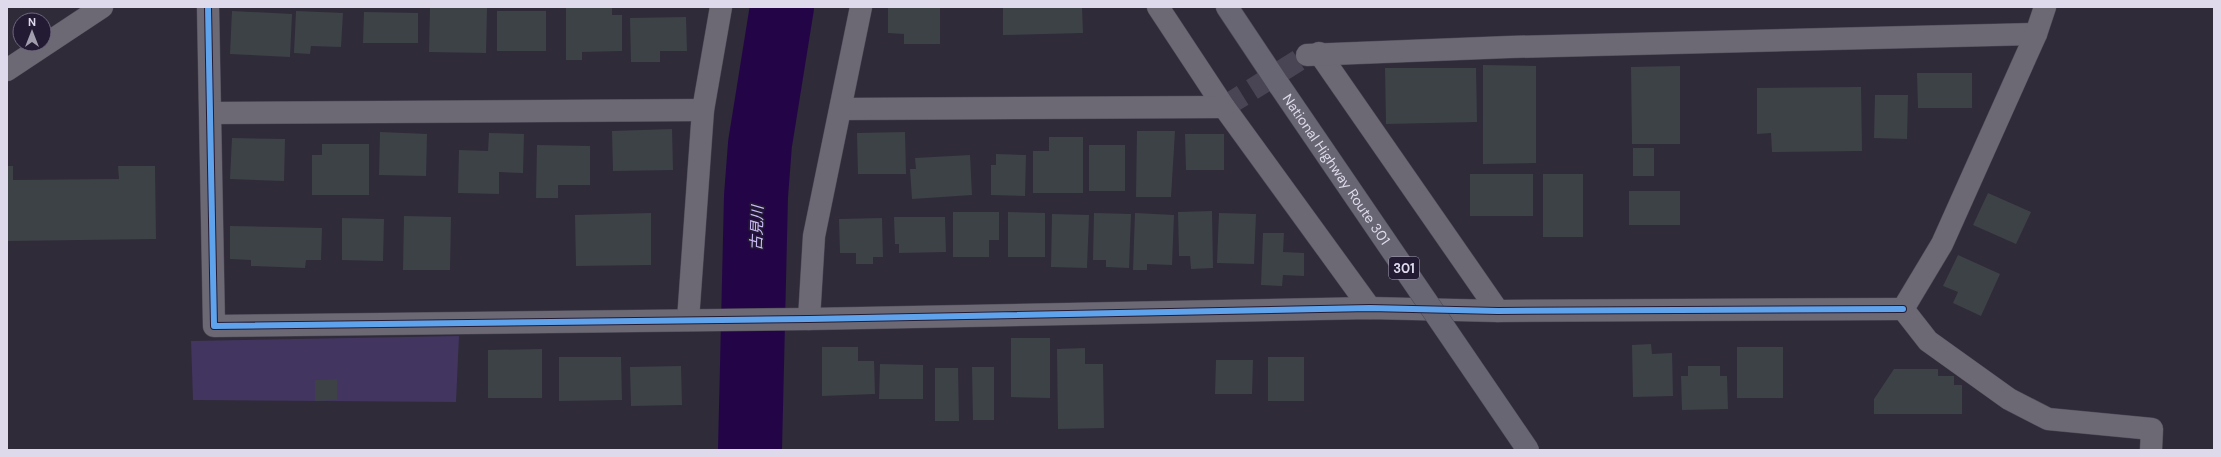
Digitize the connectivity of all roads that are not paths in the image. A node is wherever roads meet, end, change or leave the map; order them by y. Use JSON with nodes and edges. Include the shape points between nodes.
{"nodes":[{"id":1,"x":102,"y":7,"type":"edge"},
{"id":2,"x":208,"y":7,"type":"edge"},
{"id":3,"x":721,"y":7,"type":"edge"},
{"id":4,"x":861,"y":7,"type":"edge"},
{"id":5,"x":1158,"y":7,"type":"edge"},
{"id":6,"x":1227,"y":7,"type":"edge"},
{"id":7,"x":2045,"y":7,"type":"edge"},
{"id":8,"x":2036,"y":34,"type":"junction"},
{"id":9,"x":7,"y":70,"type":"edge"},
{"id":10,"x":1224,"y":107,"type":"junction"},
{"id":11,"x":841,"y":109,"type":"junction"},
{"id":12,"x":703,"y":110,"type":"junction"},
{"id":13,"x":211,"y":113,"type":"junction"},
{"id":14,"x":1370,"y":308,"type":"junction"},
{"id":15,"x":1903,"y":309,"type":"junction"},
{"id":16,"x":1498,"y":311,"type":"junction"},
{"id":17,"x":801,"y":319,"type":"junction"},
{"id":18,"x":688,"y":320,"type":"junction"},
{"id":19,"x":1528,"y":450,"type":"edge"},
{"id":20,"x":2151,"y":450,"type":"edge"}],
"edges":[{"from":1,"to":9,"type":"street"},
{"from":2,"to":13,"type":"street"},
{"from":3,"to":12,"type":"street"},
{"from":4,"to":11,"type":"street"},
{"from":5,"to":10,"type":"street"},
{"from":6,"to":19,"type":"highway","name":"National Highway Route 301","number":"301","bridge":true},
{"from":7,"to":8,"type":"street"},
{"from":8,"to":15,"type":"street","via":[[1942,244]]},
{"from":8,"to":16,"type":"street","via":[[1313,54]]},
{"from":10,"to":11,"type":"street"},
{"from":10,"to":14,"type":"street"},
{"from":11,"to":17,"type":"street","via":[[814,236]]},
{"from":12,"to":13,"type":"street"},
{"from":12,"to":18,"type":"street"},
{"from":13,"to":18,"type":"street","via":[[214,326]]},
{"from":14,"to":16,"type":"street"},
{"from":14,"to":17,"type":"street"},
{"from":15,"to":16,"type":"street"},
{"from":15,"to":20,"type":"street","via":[[1928,341],[2009,399],[2048,419],[2152,428]]},
{"from":17,"to":18,"type":"street"}]}
